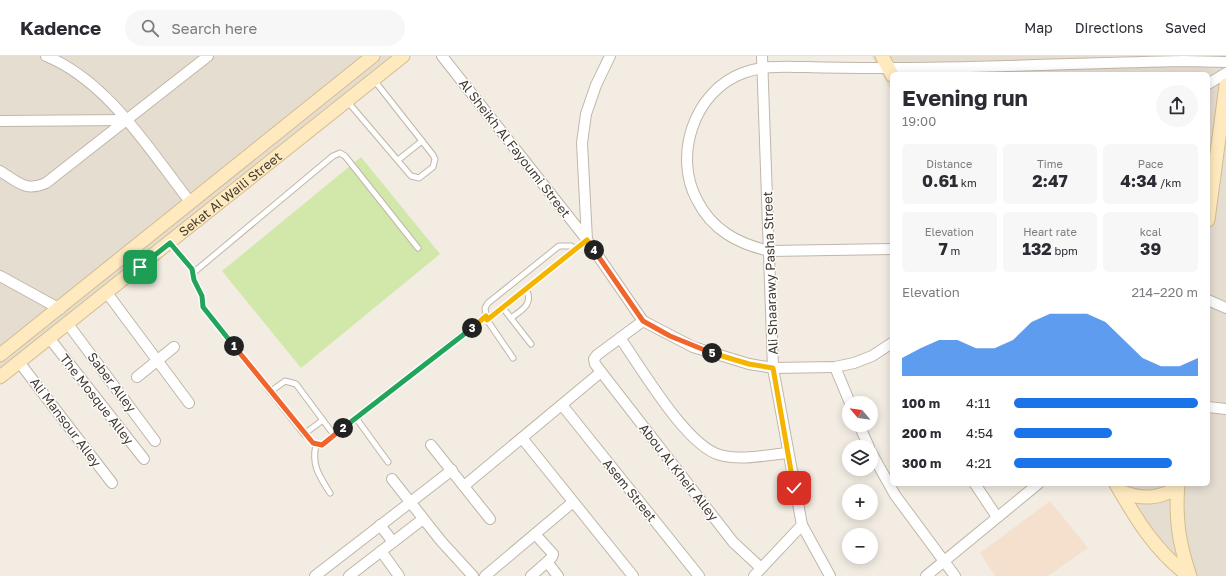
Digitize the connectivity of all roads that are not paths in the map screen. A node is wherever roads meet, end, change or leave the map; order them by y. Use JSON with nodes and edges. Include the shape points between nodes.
{"nodes":[{"id":1,"x":46,"y":56,"type":"edge"},
{"id":2,"x":373,"y":56,"type":"edge"},
{"id":3,"x":403,"y":56,"type":"edge"},
{"id":4,"x":442,"y":56,"type":"edge"},
{"id":5,"x":610,"y":56,"type":"edge"},
{"id":6,"x":762,"y":56,"type":"edge"},
{"id":7,"x":882,"y":56,"type":"edge"},
{"id":8,"x":934,"y":56,"type":"edge"},
{"id":9,"x":201,"y":58,"type":"edge"},
{"id":10,"x":1226,"y":62,"type":"edge"},
{"id":11,"x":762,"y":67,"type":"junction"},
{"id":12,"x":934,"y":67,"type":"junction"},
{"id":13,"x":890,"y":72,"type":"edge"},
{"id":14,"x":1226,"y":73,"type":"edge"},
{"id":15,"x":374,"y":80,"type":"junction"},
{"id":16,"x":1210,"y":83,"type":"edge"},
{"id":17,"x":1226,"y":85,"type":"edge"},
{"id":18,"x":348,"y":102,"type":"junction"},
{"id":19,"x":126,"y":120,"type":"junction"},
{"id":20,"x":0,"y":121,"type":"edge"},
{"id":21,"x":422,"y":141,"type":"junction"},
{"id":22,"x":398,"y":160,"type":"junction"},
{"id":23,"x":0,"y":171,"type":"edge"},
{"id":24,"x":191,"y":203,"type":"junction"},
{"id":25,"x":1210,"y":205,"type":"edge"},
{"id":26,"x":587,"y":240,"type":"junction"},
{"id":27,"x":170,"y":243,"type":"junction"},
{"id":28,"x":418,"y":248,"type":"dead end"},
{"id":29,"x":576,"y":249,"type":"junction"},
{"id":30,"x":890,"y":249,"type":"edge"},
{"id":31,"x":770,"y":251,"type":"junction"},
{"id":32,"x":193,"y":273,"type":"junction"},
{"id":33,"x":0,"y":276,"type":"edge"},
{"id":34,"x":526,"y":289,"type":"junction"},
{"id":35,"x":107,"y":293,"type":"junction"},
{"id":36,"x":1210,"y":301,"type":"edge"},
{"id":37,"x":503,"y":308,"type":"junction"},
{"id":38,"x":1226,"y":308,"type":"edge"},
{"id":39,"x":60,"y":309,"type":"junction"},
{"id":40,"x":487,"y":318,"type":"junction"},
{"id":41,"x":511,"y":318,"type":"junction"},
{"id":42,"x":643,"y":321,"type":"junction"},
{"id":43,"x":68,"y":324,"type":"junction"},
{"id":44,"x":50,"y":338,"type":"junction"},
{"id":45,"x":620,"y":338,"type":"junction"},
{"id":46,"x":531,"y":344,"type":"dead end"},
{"id":47,"x":174,"y":347,"type":"dead end"},
{"id":48,"x":890,"y":347,"type":"edge"},
{"id":49,"x":0,"y":355,"type":"edge"},
{"id":50,"x":513,"y":358,"type":"dead end"},
{"id":51,"x":157,"y":360,"type":"junction"},
{"id":52,"x":19,"y":362,"type":"junction"},
{"id":53,"x":835,"y":367,"type":"junction"},
{"id":54,"x":773,"y":368,"type":"junction"},
{"id":55,"x":601,"y":372,"type":"junction"},
{"id":56,"x":0,"y":377,"type":"edge"},
{"id":57,"x":137,"y":377,"type":"dead end"},
{"id":58,"x":270,"y":392,"type":"junction"},
{"id":59,"x":847,"y":396,"type":"edge"},
{"id":60,"x":189,"y":403,"type":"dead end"},
{"id":61,"x":562,"y":405,"type":"junction"},
{"id":62,"x":1210,"y":407,"type":"edge"},
{"id":63,"x":1226,"y":409,"type":"edge"},
{"id":64,"x":356,"y":418,"type":"junction"},
{"id":65,"x":323,"y":420,"type":"junction"},
{"id":66,"x":304,"y":434,"type":"junction"},
{"id":67,"x":334,"y":435,"type":"junction"},
{"id":68,"x":522,"y":438,"type":"junction"},
{"id":69,"x":155,"y":441,"type":"dead end"},
{"id":70,"x":316,"y":445,"type":"junction"},
{"id":71,"x":431,"y":445,"type":"dead end"},
{"id":72,"x":787,"y":453,"type":"junction"},
{"id":73,"x":144,"y":459,"type":"dead end"},
{"id":74,"x":388,"y":462,"type":"dead end"},
{"id":75,"x":878,"y":465,"type":"edge"},
{"id":76,"x":452,"y":470,"type":"junction"},
{"id":77,"x":392,"y":480,"type":"dead end"},
{"id":78,"x":112,"y":483,"type":"dead end"},
{"id":79,"x":464,"y":486,"type":"junction"},
{"id":80,"x":976,"y":486,"type":"edge"},
{"id":81,"x":1036,"y":486,"type":"edge"},
{"id":82,"x":1177,"y":486,"type":"edge"},
{"id":83,"x":1118,"y":488,"type":"edge"},
{"id":84,"x":330,"y":493,"type":"dead end"},
{"id":85,"x":410,"y":502,"type":"junction"},
{"id":86,"x":573,"y":502,"type":"junction"},
{"id":87,"x":997,"y":517,"type":"junction"},
{"id":88,"x":423,"y":519,"type":"junction"},
{"id":89,"x":490,"y":519,"type":"dead end"},
{"id":90,"x":380,"y":525,"type":"junction"},
{"id":91,"x":802,"y":525,"type":"junction"},
{"id":92,"x":535,"y":534,"type":"junction"},
{"id":93,"x":393,"y":542,"type":"junction"},
{"id":94,"x":381,"y":551,"type":"junction"},
{"id":95,"x":546,"y":562,"type":"junction"},
{"id":96,"x":943,"y":562,"type":"junction"},
{"id":97,"x":758,"y":572,"type":"edge"},
{"id":98,"x":314,"y":576,"type":"edge"},
{"id":99,"x":349,"y":576,"type":"edge"},
{"id":100,"x":399,"y":576,"type":"edge"},
{"id":101,"x":473,"y":576,"type":"edge"},
{"id":102,"x":485,"y":576,"type":"edge"},
{"id":103,"x":531,"y":576,"type":"edge"},
{"id":104,"x":558,"y":576,"type":"edge"},
{"id":105,"x":633,"y":576,"type":"edge"},
{"id":106,"x":699,"y":576,"type":"edge"},
{"id":107,"x":830,"y":576,"type":"edge"},
{"id":108,"x":926,"y":576,"type":"edge"},
{"id":109,"x":955,"y":576,"type":"edge"},
{"id":110,"x":1190,"y":576,"type":"edge"}],
"edges":[{"from":1,"to":19,"type":"street","via":[[78,73]]},
{"from":2,"to":24,"type":"main road","name":"Sekat Al Waili Street"},
{"from":3,"to":15,"type":"main road","name":"Sekat Al Waili Street"},
{"from":4,"to":26,"type":"street","name":"Al Sheikh Al Fayoumi Street"},
{"from":5,"to":26,"type":"street","via":[[586,114],[582,143]]},
{"from":6,"to":11,"type":"street","name":"Ali Shaarawy Pasha Street"},
{"from":7,"to":13,"type":"main road"},
{"from":8,"to":12,"type":"street"},
{"from":9,"to":19,"type":"street"},
{"from":10,"to":12,"type":"street"},
{"from":11,"to":13,"type":"street"},
{"from":11,"to":31,"type":"street","name":"Ali Shaarawy Pasha Street"},
{"from":11,"to":31,"type":"street","via":[[741,74],[724,84],[709,98],[695,121],[686,154],[693,193],[716,227],[732,239],[750,247]]},
{"from":12,"to":13,"type":"street"},
{"from":14,"to":16,"type":"street"},
{"from":15,"to":18,"type":"main road","name":"Sekat Al Waili Street"},
{"from":15,"to":21,"type":"lane"},
{"from":17,"to":25,"type":"main road"},
{"from":18,"to":22,"type":"lane"},
{"from":18,"to":27,"type":"main road","name":"Sekat Al Waili Street"},
{"from":19,"to":20,"type":"street"},
{"from":19,"to":23,"type":"street","via":[[46,183],[35,188],[28,188]]},
{"from":19,"to":24,"type":"street"},
{"from":21,"to":22,"type":"lane"},
{"from":21,"to":22,"type":"lane","via":[[435,159],[433,167],[423,175],[415,178],[411,176]]},
{"from":24,"to":39,"type":"main road","name":"Sekat Al Waili Street"},
{"from":26,"to":29,"type":"lane"},
{"from":26,"to":42,"type":"street","name":"Al Sheikh Al Fayoumi Street"},
{"from":27,"to":32,"type":"lane"},
{"from":27,"to":35,"type":"main road","name":"Sekat Al Waili Street"},
{"from":28,"to":32,"type":"lane","via":[[340,153],[333,156]]},
{"from":29,"to":34,"type":"lane"},
{"from":29,"to":40,"type":"lane","via":[[565,245],[559,246],[488,303],[485,308]]},
{"from":30,"to":31,"type":"street"},
{"from":31,"to":54,"type":"street","name":"Ali Shaarawy Pasha Street"},
{"from":32,"to":58,"type":"lane","via":[[202,296],[203,307]]},
{"from":33,"to":39,"type":"street"},
{"from":34,"to":37,"type":"lane"},
{"from":34,"to":41,"type":"lane","via":[[529,302]]},
{"from":35,"to":43,"type":"main road","name":"Sekat Al Waili Street"},
{"from":35,"to":51,"type":"street"},
{"from":36,"to":38,"type":"street"},
{"from":37,"to":40,"type":"lane"},
{"from":37,"to":41,"type":"lane"},
{"from":39,"to":49,"type":"main road","name":"Sekat Al Waili Street"},
{"from":40,"to":50,"type":"lane"},
{"from":40,"to":64,"type":"lane"},
{"from":41,"to":46,"type":"lane"},
{"from":42,"to":45,"type":"street"},
{"from":42,"to":54,"type":"street","via":[[694,347],[749,364]]},
{"from":43,"to":44,"type":"main road","name":"Sekat Al Waili Street"},
{"from":43,"to":69,"type":"street","name":"Saber Alley"},
{"from":44,"to":52,"type":"main road","name":"Sekat Al Waili Street"},
{"from":44,"to":73,"type":"street","name":"The Mosque Alley"},
{"from":45,"to":55,"type":"street","via":[[594,359]]},
{"from":45,"to":72,"type":"street","via":[[671,410],[705,448],[730,457]]},
{"from":47,"to":51,"type":"street"},
{"from":48,"to":53,"type":"street"},
{"from":51,"to":57,"type":"street"},
{"from":51,"to":60,"type":"street"},
{"from":52,"to":56,"type":"main road","name":"Sekat Al Waili Street"},
{"from":52,"to":78,"type":"street","name":"Ali Mansour Alley"},
{"from":53,"to":54,"type":"street"},
{"from":53,"to":59,"type":"street"},
{"from":54,"to":72,"type":"street","name":"Ali Shaarawy Pasha Street"},
{"from":55,"to":61,"type":"street"},
{"from":55,"to":97,"type":"street","name":"Abou Al Kheir Alley"},
{"from":58,"to":65,"type":"lane","via":[[285,380],[293,382]]},
{"from":58,"to":66,"type":"lane"},
{"from":61,"to":68,"type":"street"},
{"from":61,"to":106,"type":"street","name":"Asem Street"},
{"from":62,"to":63,"type":"street"},
{"from":64,"to":67,"type":"lane"},
{"from":64,"to":74,"type":"lane"},
{"from":65,"to":66,"type":"lane"},
{"from":65,"to":67,"type":"lane"},
{"from":66,"to":70,"type":"lane"},
{"from":67,"to":70,"type":"lane","via":[[322,445]]},
{"from":68,"to":79,"type":"street"},
{"from":68,"to":86,"type":"street"},
{"from":70,"to":84,"type":"lane","via":[[316,471]]},
{"from":71,"to":76,"type":"street"},
{"from":72,"to":91,"type":"street","name":"Ali Shaarawy Pasha Street"},
{"from":75,"to":96,"type":"street","via":[[895,495]]},
{"from":76,"to":79,"type":"street"},
{"from":76,"to":85,"type":"street"},
{"from":77,"to":85,"type":"street"},
{"from":79,"to":89,"type":"street"},
{"from":80,"to":87,"type":"street"},
{"from":81,"to":87,"type":"street"},
{"from":82,"to":83,"type":"main road","via":[[1167,494],[1149,498],[1131,496]]},
{"from":82,"to":110,"type":"main road","via":[[1177,529]]},
{"from":83,"to":110,"type":"main road","via":[[1159,550]]},
{"from":85,"to":88,"type":"street"},
{"from":85,"to":90,"type":"street"},
{"from":86,"to":92,"type":"street"},
{"from":86,"to":105,"type":"street"},
{"from":87,"to":96,"type":"street"},
{"from":88,"to":93,"type":"street"},
{"from":88,"to":101,"type":"street"},
{"from":90,"to":93,"type":"street"},
{"from":90,"to":98,"type":"street"},
{"from":91,"to":97,"type":"street"},
{"from":91,"to":107,"type":"street","name":"Ali Shaarawy Pasha Street"},
{"from":92,"to":95,"type":"street","via":[[552,554],[552,558]]},
{"from":92,"to":102,"type":"street"},
{"from":93,"to":94,"type":"street"},
{"from":94,"to":99,"type":"street"},
{"from":94,"to":100,"type":"street"},
{"from":95,"to":103,"type":"street"},
{"from":95,"to":104,"type":"street"},
{"from":96,"to":108,"type":"street"},
{"from":96,"to":109,"type":"street"}]}
